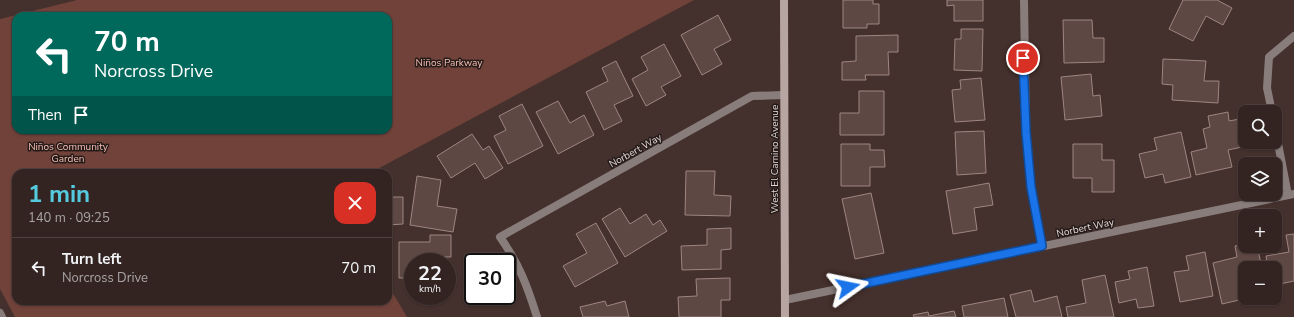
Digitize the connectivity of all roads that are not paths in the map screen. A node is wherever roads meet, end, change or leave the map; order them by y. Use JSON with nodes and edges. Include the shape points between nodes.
{"nodes":[{"id":1,"x":784,"y":0,"type":"edge"},
{"id":2,"x":1024,"y":0,"type":"edge"},
{"id":3,"x":1294,"y":36,"type":"edge"},
{"id":4,"x":784,"y":95,"type":"junction"},
{"id":5,"x":1271,"y":105,"type":"edge"},
{"id":6,"x":1280,"y":149,"type":"edge"},
{"id":7,"x":1291,"y":194,"type":"edge"},
{"id":8,"x":1042,"y":246,"type":"junction"},
{"id":9,"x":785,"y":300,"type":"junction"},
{"id":10,"x":0,"y":314,"type":"edge"},
{"id":11,"x":2,"y":317,"type":"edge"},
{"id":12,"x":537,"y":317,"type":"edge"},
{"id":13,"x":785,"y":317,"type":"edge"}],
"edges":[{"from":1,"to":4,"type":"main road","name":"West El Camino Avenue"},
{"from":2,"to":8,"type":"street","via":[[1026,132],[1031,187]]},
{"from":3,"to":5,"type":"street","via":[[1269,57],[1267,88]]},
{"from":4,"to":9,"type":"main road","name":"West El Camino Avenue"},
{"from":4,"to":12,"type":"street","name":"Norbert Way","via":[[752,96],[500,237],[526,281]]},
{"from":6,"to":7,"type":"street"},
{"from":7,"to":8,"type":"street","name":"Norbert Way"},
{"from":8,"to":9,"type":"street","name":"Norbert Way"},
{"from":9,"to":13,"type":"main road","name":"West El Camino Avenue"},
{"from":10,"to":11,"type":"street"}]}
